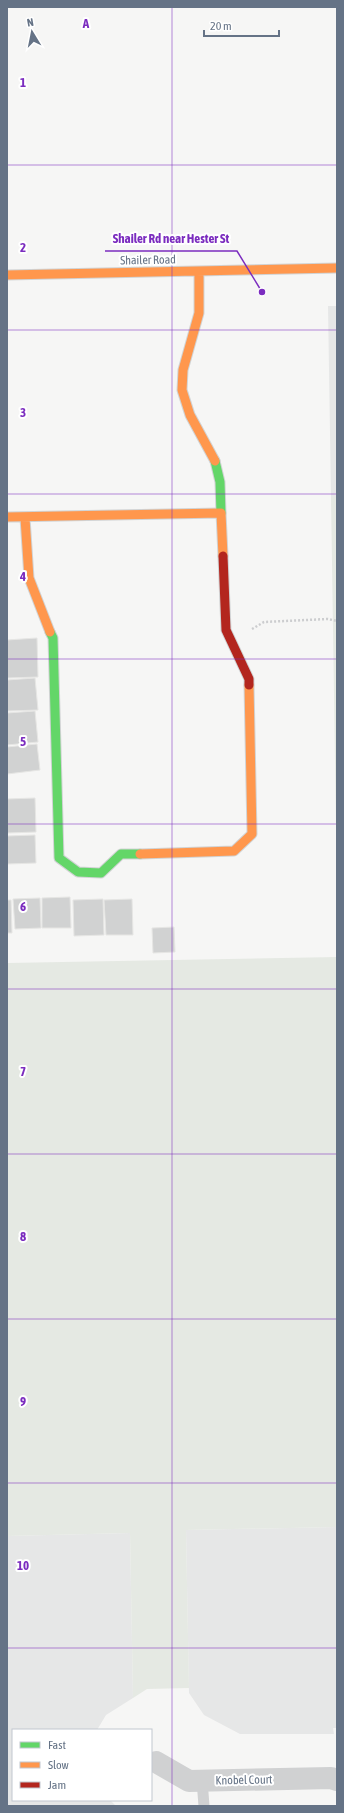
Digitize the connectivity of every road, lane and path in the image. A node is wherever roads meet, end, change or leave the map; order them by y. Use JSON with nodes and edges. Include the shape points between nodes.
{"nodes":[{"id":1,"x":337,"y":268,"type":"edge"},
{"id":2,"x":199,"y":270,"type":"junction"},
{"id":3,"x":7,"y":275,"type":"edge"},
{"id":4,"x":221,"y":513,"type":"junction"},
{"id":5,"x":7,"y":517,"type":"edge"},
{"id":6,"x":25,"y":518,"type":"junction"},
{"id":7,"x":337,"y":621,"type":"edge"},
{"id":8,"x":231,"y":641,"type":"junction"},
{"id":9,"x":156,"y":1762,"type":"dead end"},
{"id":10,"x":202,"y":1780,"type":"junction"},
{"id":11,"x":337,"y":1780,"type":"edge"},
{"id":12,"x":204,"y":1806,"type":"edge"}],
"edges":[{"from":1,"to":2,"type":"street","name":"Shailer Road"},
{"from":2,"to":3,"type":"street","name":"Shailer Road"},
{"from":2,"to":4,"type":"street","via":[[200,312],[183,369],[182,389],[186,408],[212,454],[220,478]]},
{"from":4,"to":6,"type":"street"},
{"from":4,"to":8,"type":"street","via":[[226,630]]},
{"from":5,"to":6,"type":"street"},
{"from":6,"to":8,"type":"street","via":[[29,578],[53,638],[59,858],[78,872],[101,873],[121,854],[234,851],[252,834],[249,679]]},
{"from":7,"to":8,"type":"path","via":[[328,619],[264,622]]},
{"from":9,"to":10,"type":"street","name":"Knobel Court","via":[[189,1781]]},
{"from":10,"to":11,"type":"street","name":"Knobel Court"},
{"from":10,"to":12,"type":"lane"}]}
